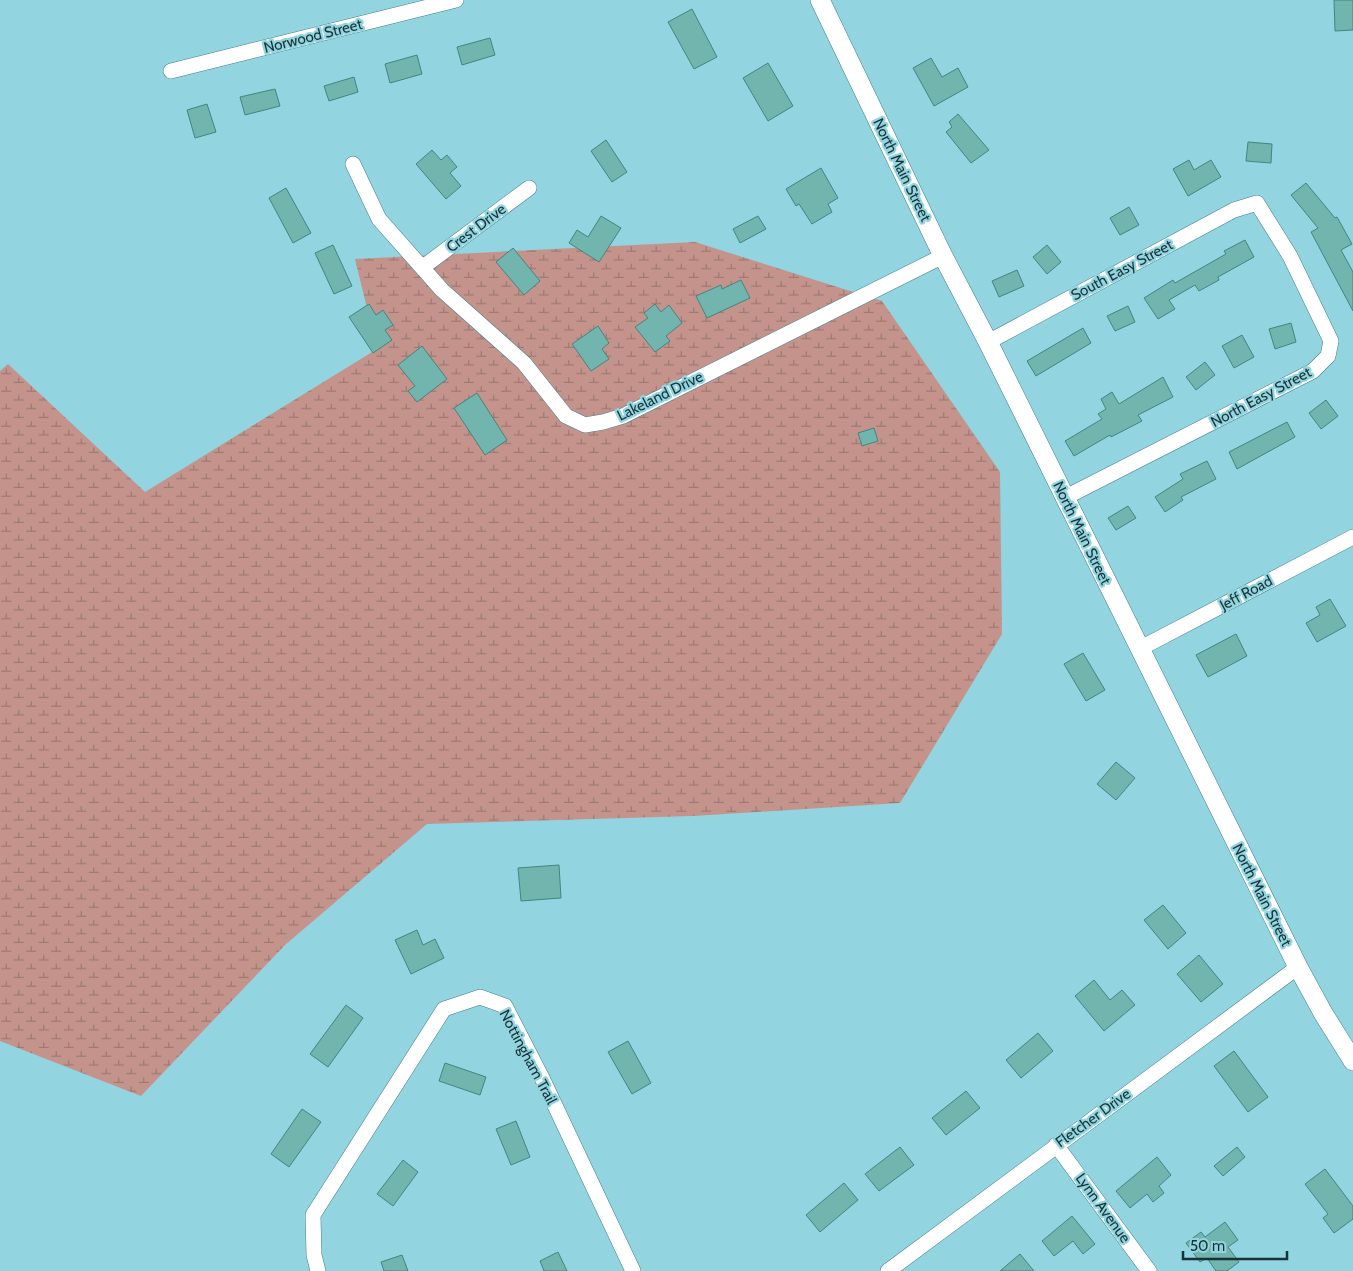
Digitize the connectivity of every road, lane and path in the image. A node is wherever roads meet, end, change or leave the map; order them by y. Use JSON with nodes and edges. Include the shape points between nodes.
{"nodes":[{"id":1,"x":456,"y":0,"type":"edge"},
{"id":2,"x":820,"y":0,"type":"edge"},
{"id":3,"x":171,"y":72,"type":"dead end"},
{"id":4,"x":352,"y":164,"type":"dead end"},
{"id":5,"x":529,"y":188,"type":"dead end"},
{"id":6,"x":1257,"y":203,"type":"joint"},
{"id":7,"x":943,"y":256,"type":"junction"},
{"id":8,"x":423,"y":267,"type":"junction"},
{"id":9,"x":988,"y":342,"type":"junction"},
{"id":10,"x":1064,"y":498,"type":"junction"},
{"id":11,"x":1353,"y":537,"type":"edge"},
{"id":12,"x":1139,"y":649,"type":"junction"},
{"id":13,"x":1298,"y":967,"type":"junction"},
{"id":14,"x":1353,"y":1061,"type":"edge"},
{"id":15,"x":1056,"y":1145,"type":"junction"},
{"id":16,"x":318,"y":1271,"type":"edge"},
{"id":17,"x":634,"y":1271,"type":"edge"},
{"id":18,"x":888,"y":1271,"type":"edge"},
{"id":19,"x":1149,"y":1271,"type":"edge"}],
"edges":[{"from":1,"to":3,"type":"street","name":"Norwood Street"},
{"from":2,"to":7,"type":"street","name":"North Main Street"},
{"from":4,"to":8,"type":"street","name":"Lakeland Drive","via":[[379,219]]},
{"from":5,"to":8,"type":"street","name":"Crest Drive"},
{"from":6,"to":9,"type":"street","name":"South Easy Street","via":[[1234,210]]},
{"from":6,"to":10,"type":"street","name":"North Easy Street","via":[[1290,256],[1331,341],[1328,356],[1313,371]]},
{"from":7,"to":8,"type":"street","name":"Lakeland Drive","via":[[623,416],[585,425],[566,416],[524,363],[470,317]]},
{"from":7,"to":9,"type":"street","name":"North Main Street"},
{"from":9,"to":10,"type":"street","name":"North Main Street"},
{"from":10,"to":12,"type":"street","name":"North Main Street"},
{"from":11,"to":12,"type":"street","name":"Jeff Road"},
{"from":12,"to":13,"type":"street","name":"North Main Street"},
{"from":13,"to":14,"type":"street","name":"North Main Street"},
{"from":13,"to":15,"type":"street","name":"Fletcher Drive"},
{"from":15,"to":18,"type":"street","name":"Fletcher Drive"},
{"from":15,"to":19,"type":"street","name":"Lynn Avenue"},
{"from":16,"to":17,"type":"street","name":"Nottingham Trail","via":[[314,1256],[314,1215],[444,1010],[480,997],[504,1006]]}]}
